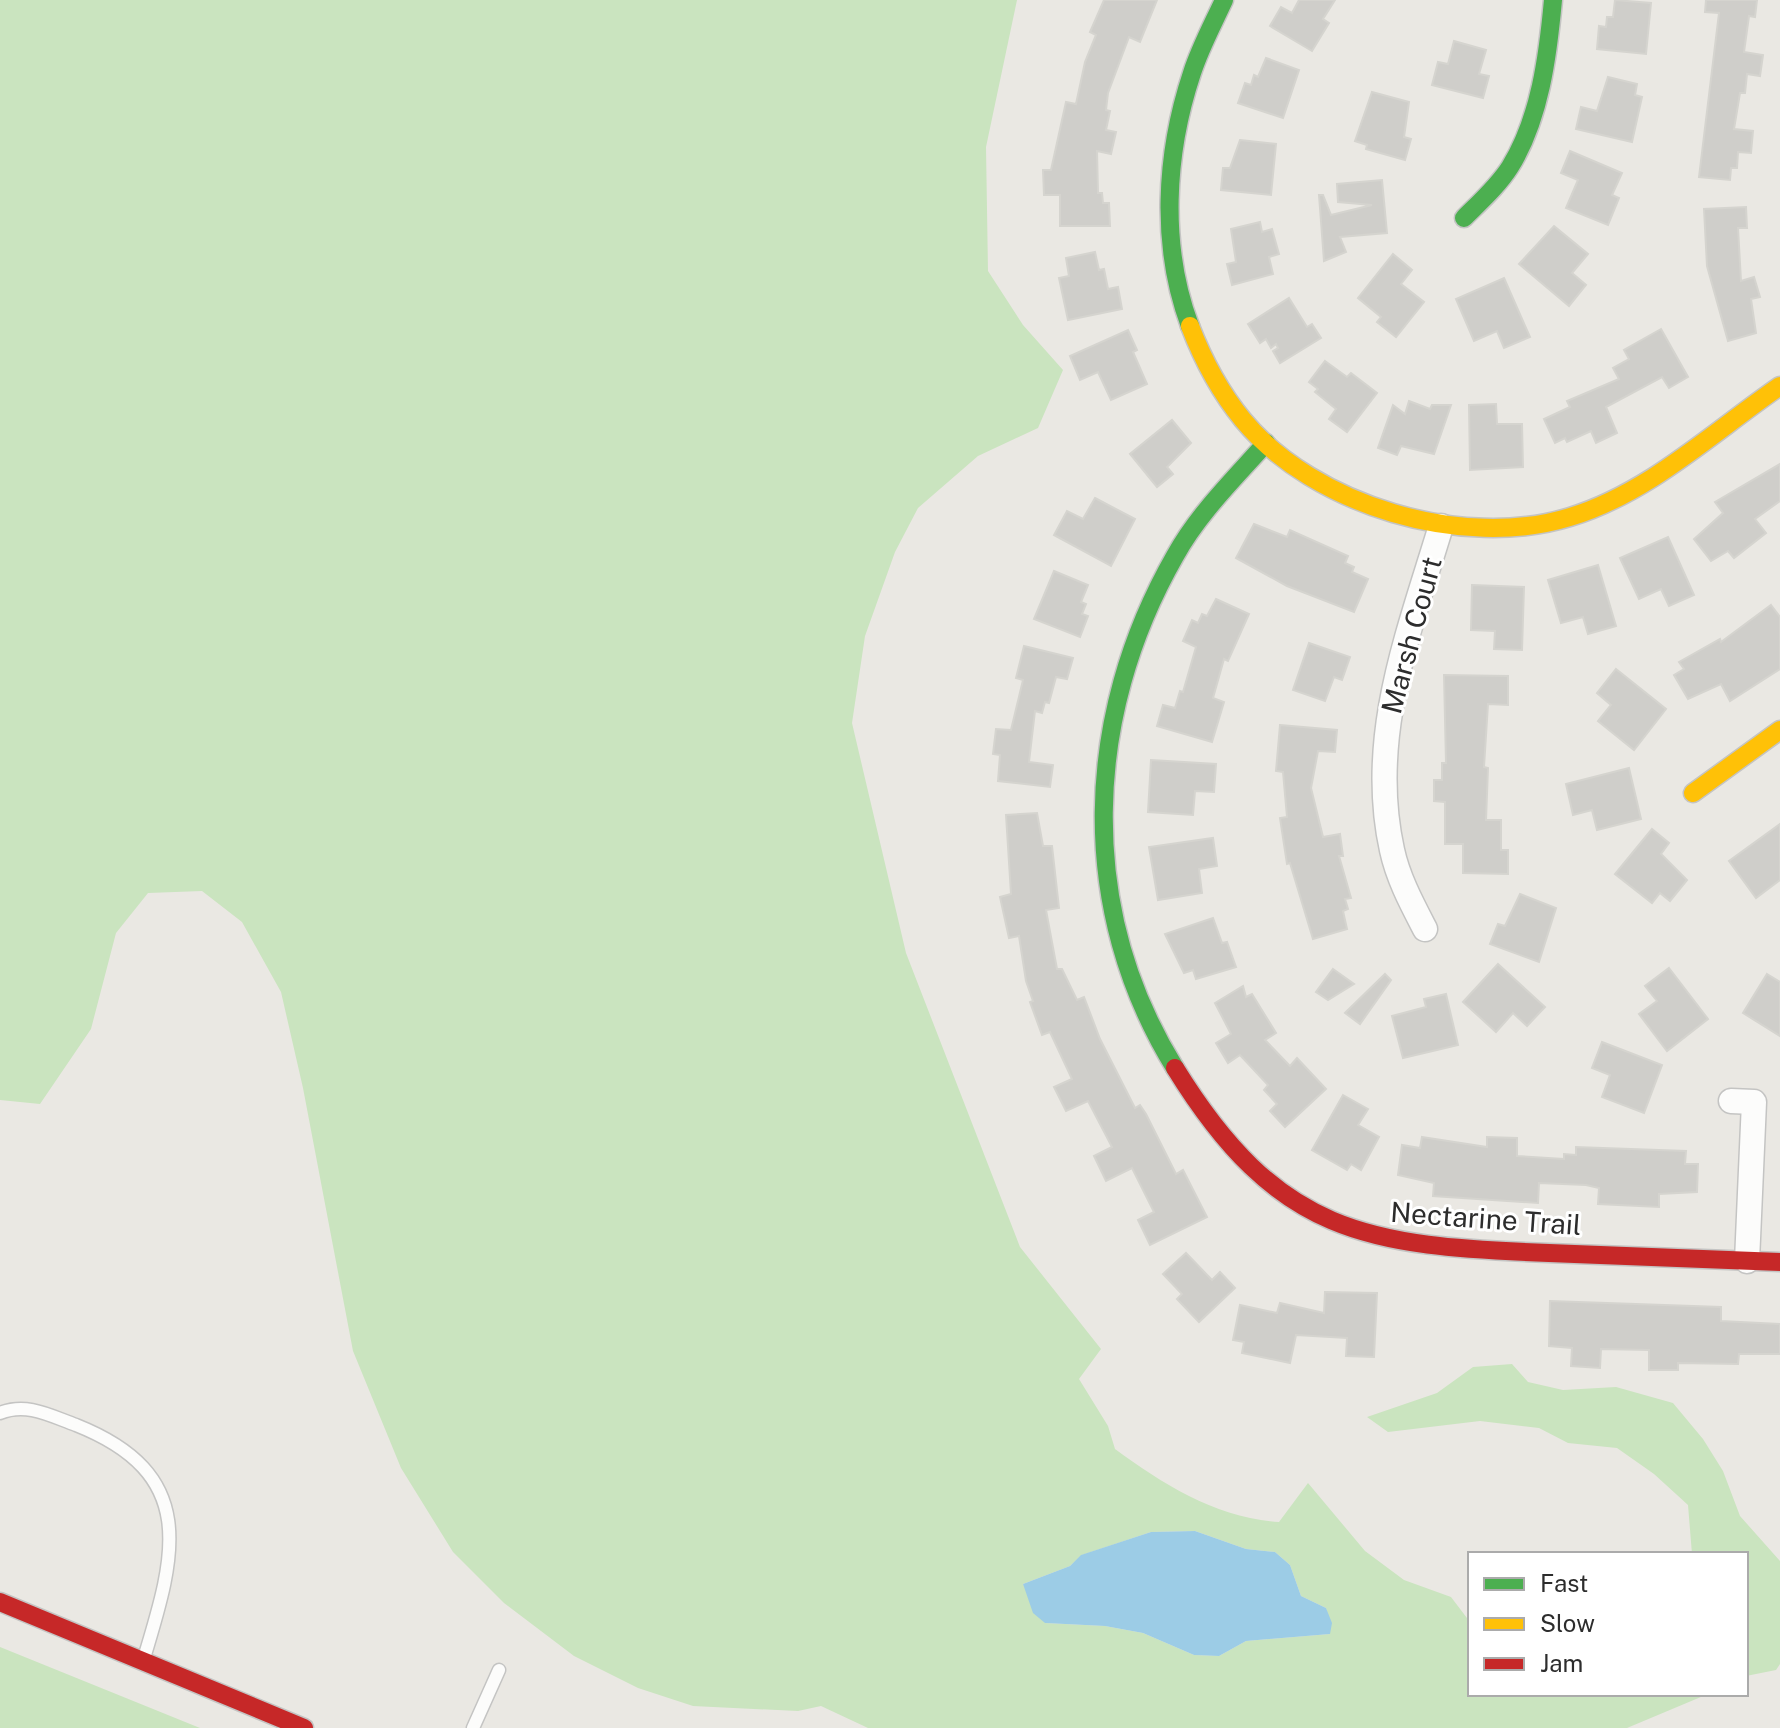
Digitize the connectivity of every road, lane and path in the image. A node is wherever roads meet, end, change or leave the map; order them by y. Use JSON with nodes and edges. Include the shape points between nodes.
{"nodes":[{"id":1,"x":1224,"y":0,"type":"edge"},
{"id":2,"x":1553,"y":0,"type":"edge"},
{"id":3,"x":1464,"y":218,"type":"dead end"},
{"id":4,"x":1780,"y":386,"type":"edge"},
{"id":5,"x":1266,"y":443,"type":"junction"},
{"id":6,"x":1441,"y":526,"type":"junction"},
{"id":7,"x":1780,"y":730,"type":"edge"},
{"id":8,"x":1693,"y":793,"type":"dead end"},
{"id":9,"x":1425,"y":929,"type":"dead end"},
{"id":10,"x":1731,"y":1101,"type":"dead end"},
{"id":11,"x":1747,"y":1261,"type":"junction"},
{"id":12,"x":1780,"y":1262,"type":"edge"},
{"id":13,"x":0,"y":1413,"type":"edge"},
{"id":14,"x":0,"y":1602,"type":"edge"},
{"id":15,"x":143,"y":1661,"type":"junction"},
{"id":16,"x":499,"y":1670,"type":"dead end"},
{"id":17,"x":304,"y":1728,"type":"edge"},
{"id":18,"x":473,"y":1728,"type":"edge"}],
"edges":[{"from":1,"to":5,"type":"street","via":[[1181,104],[1171,149],[1167,234],[1181,307],[1196,347],[1217,386]]},
{"from":2,"to":3,"type":"street","via":[[1544,70],[1522,142],[1511,166]]},
{"from":4,"to":6,"type":"street","via":[[1647,481],[1598,506],[1503,531]]},
{"from":5,"to":6,"type":"street","via":[[1317,481],[1357,501]]},
{"from":5,"to":11,"type":"street","name":"Nectarine Trail","via":[[1202,516],[1155,591],[1134,639],[1106,741],[1100,788],[1102,870],[1118,949],[1151,1032],[1212,1122],[1250,1165],[1284,1195],[1343,1228],[1435,1249]]},
{"from":6,"to":9,"type":"street","name":"Marsh Court","via":[[1396,671],[1384,763],[1392,851]]},
{"from":7,"to":8,"type":"street"},
{"from":10,"to":11,"type":"street","via":[[1754,1102]]},
{"from":11,"to":12,"type":"street","name":"Nectarine Trail"},
{"from":13,"to":15,"type":"lane","via":[[34,1409],[108,1438],[147,1467],[168,1514],[171,1555]]},
{"from":14,"to":15,"type":"street"},
{"from":15,"to":17,"type":"street"},
{"from":16,"to":18,"type":"lane"}]}
